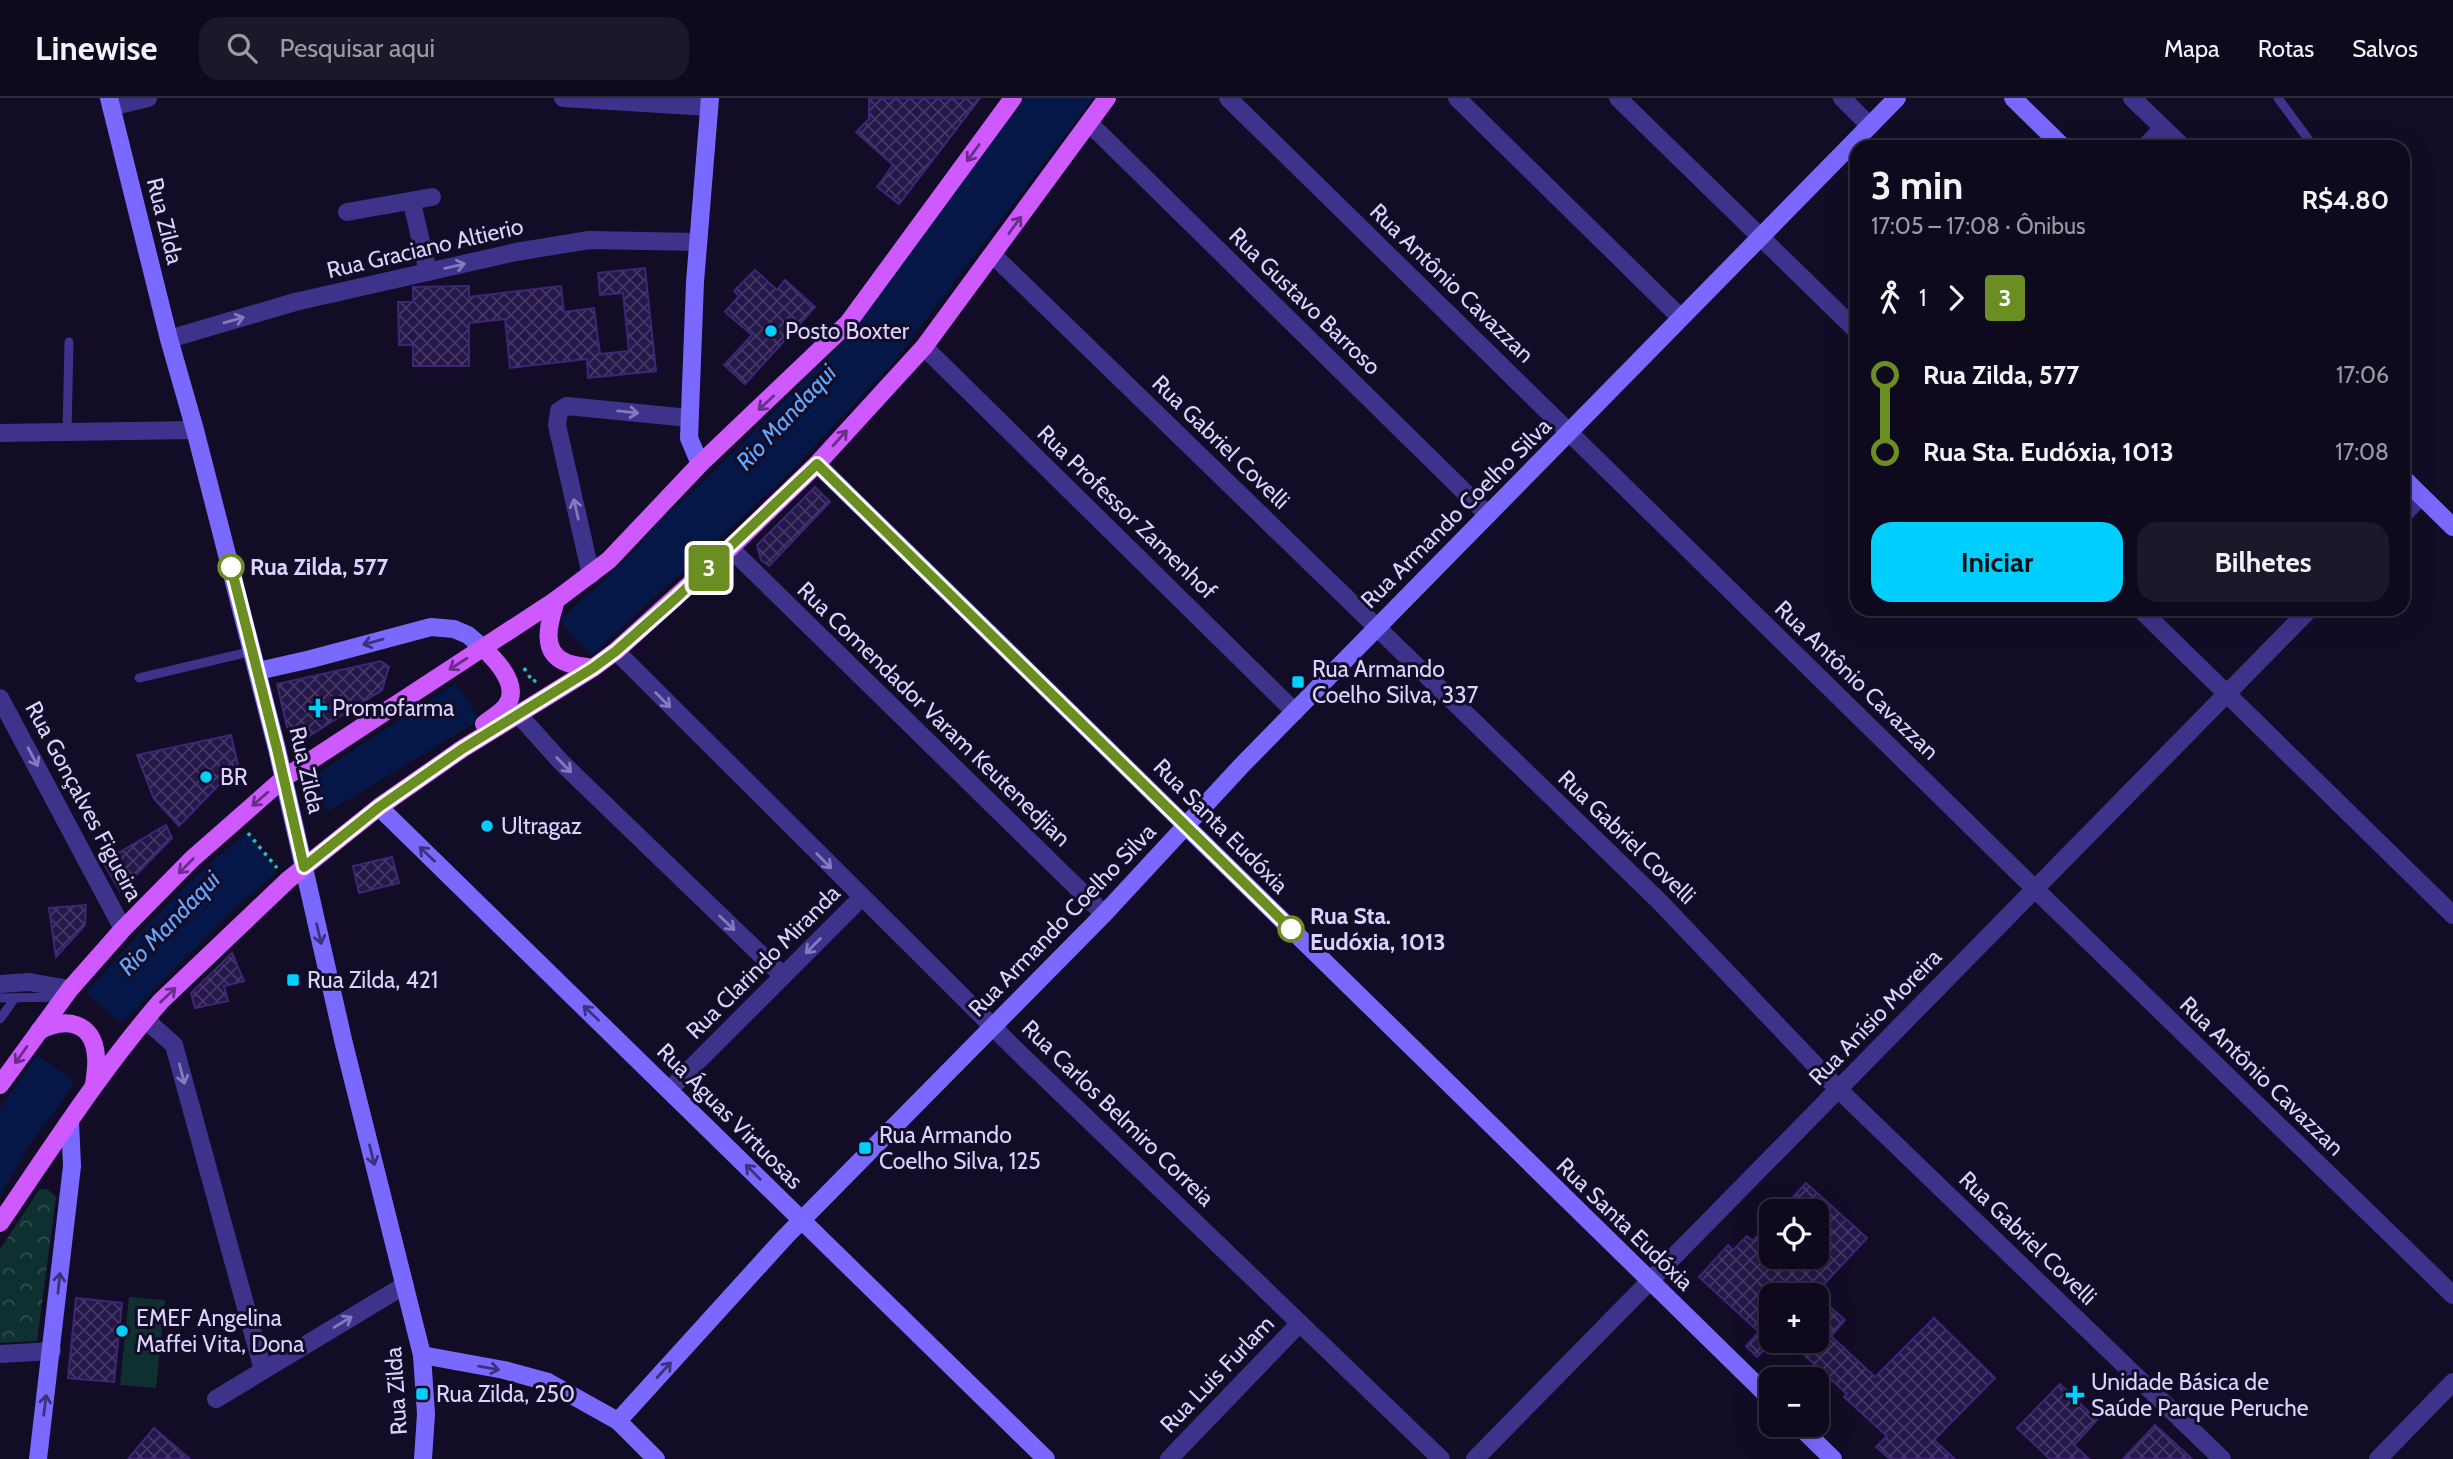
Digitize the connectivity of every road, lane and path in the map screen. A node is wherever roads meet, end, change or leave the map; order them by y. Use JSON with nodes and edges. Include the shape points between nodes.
{"nodes":[{"id":1,"x":148,"y":98,"type":"edge"},
{"id":2,"x":563,"y":98,"type":"edge"},
{"id":3,"x":1013,"y":98,"type":"edge"},
{"id":4,"x":1107,"y":98,"type":"edge"},
{"id":5,"x":1228,"y":98,"type":"edge"},
{"id":6,"x":1457,"y":98,"type":"edge"},
{"id":7,"x":1618,"y":98,"type":"edge"},
{"id":8,"x":1842,"y":98,"type":"edge"},
{"id":9,"x":1897,"y":98,"type":"edge"},
{"id":10,"x":2013,"y":98,"type":"edge"},
{"id":11,"x":2132,"y":98,"type":"edge"},
{"id":12,"x":2278,"y":98,"type":"edge"},
{"id":13,"x":110,"y":102,"type":"edge"},
{"id":14,"x":709,"y":103,"type":"edge"},
{"id":15,"x":1089,"y":123,"type":"junction"},
{"id":16,"x":1870,"y":126,"type":"junction"},
{"id":17,"x":2163,"y":128,"type":"junction"},
{"id":18,"x":1856,"y":140,"type":"edge"},
{"id":19,"x":2056,"y":140,"type":"edge"},
{"id":20,"x":2152,"y":140,"type":"edge"},
{"id":21,"x":2176,"y":140,"type":"edge"},
{"id":22,"x":2309,"y":140,"type":"edge"},
{"id":23,"x":1850,"y":146,"type":"edge"},
{"id":24,"x":432,"y":197,"type":"dead end"},
{"id":25,"x":412,"y":202,"type":"junction"},
{"id":26,"x":347,"y":212,"type":"dead end"},
{"id":27,"x":1759,"y":236,"type":"junction"},
{"id":28,"x":698,"y":242,"type":"junction"},
{"id":29,"x":993,"y":254,"type":"junction"},
{"id":30,"x":428,"y":272,"type":"junction"},
{"id":31,"x":1680,"y":317,"type":"junction"},
{"id":32,"x":1850,"y":324,"type":"edge"},
{"id":33,"x":169,"y":340,"type":"junction"},
{"id":34,"x":69,"y":342,"type":"dead end"},
{"id":35,"x":924,"y":347,"type":"junction"},
{"id":36,"x":689,"y":418,"type":"junction"},
{"id":37,"x":195,"y":429,"type":"junction"},
{"id":38,"x":66,"y":432,"type":"junction"},
{"id":39,"x":0,"y":433,"type":"edge"},
{"id":40,"x":1570,"y":433,"type":"junction"},
{"id":41,"x":701,"y":464,"type":"junction"},
{"id":42,"x":817,"y":464,"type":"junction"},
{"id":43,"x":2410,"y":485,"type":"edge"},
{"id":44,"x":2421,"y":496,"type":"junction"},
{"id":45,"x":2410,"y":508,"type":"edge"},
{"id":46,"x":1488,"y":515,"type":"junction"},
{"id":47,"x":2453,"y":527,"type":"edge"},
{"id":48,"x":730,"y":548,"type":"junction"},
{"id":49,"x":591,"y":575,"type":"junction"},
{"id":50,"x":556,"y":600,"type":"junction"},
{"id":51,"x":2147,"y":616,"type":"edge"},
{"id":52,"x":2303,"y":616,"type":"edge"},
{"id":53,"x":1377,"y":629,"type":"junction"},
{"id":54,"x":483,"y":648,"type":"junction"},
{"id":55,"x":253,"y":651,"type":"junction"},
{"id":56,"x":616,"y":651,"type":"junction"},
{"id":57,"x":593,"y":668,"type":"junction"},
{"id":58,"x":258,"y":671,"type":"junction"},
{"id":59,"x":139,"y":678,"type":"dead end"},
{"id":60,"x":2227,"y":694,"type":"junction"},
{"id":61,"x":0,"y":698,"type":"edge"},
{"id":62,"x":1295,"y":712,"type":"junction"},
{"id":63,"x":518,"y":714,"type":"junction"},
{"id":64,"x":462,"y":749,"type":"junction"},
{"id":65,"x":284,"y":778,"type":"junction"},
{"id":66,"x":379,"y":807,"type":"junction"},
{"id":67,"x":236,"y":820,"type":"junction"},
{"id":68,"x":1186,"y":826,"type":"junction"},
{"id":69,"x":304,"y":867,"type":"junction"},
{"id":70,"x":288,"y":880,"type":"junction"},
{"id":71,"x":2035,"y":889,"type":"junction"},
{"id":72,"x":861,"y":898,"type":"junction"},
{"id":73,"x":1104,"y":914,"type":"junction"},
{"id":74,"x":2453,"y":915,"type":"edge"},
{"id":75,"x":123,"y":929,"type":"junction"},
{"id":76,"x":783,"y":976,"type":"junction"},
{"id":77,"x":0,"y":984,"type":"edge"},
{"id":78,"x":67,"y":993,"type":"junction"},
{"id":79,"x":0,"y":998,"type":"edge"},
{"id":80,"x":15,"y":998,"type":"junction"},
{"id":81,"x":0,"y":1019,"type":"edge"},
{"id":82,"x":146,"y":1020,"type":"junction"},
{"id":83,"x":993,"y":1027,"type":"junction"},
{"id":84,"x":45,"y":1028,"type":"junction"},
{"id":85,"x":0,"y":1085,"type":"edge"},
{"id":86,"x":94,"y":1086,"type":"junction"},
{"id":87,"x":1838,"y":1089,"type":"junction"},
{"id":88,"x":670,"y":1090,"type":"junction"},
{"id":89,"x":69,"y":1122,"type":"junction"},
{"id":90,"x":801,"y":1220,"type":"junction"},
{"id":91,"x":0,"y":1223,"type":"edge"},
{"id":92,"x":1649,"y":1282,"type":"junction"},
{"id":93,"x":405,"y":1286,"type":"junction"},
{"id":94,"x":2453,"y":1295,"type":"edge"},
{"id":95,"x":1300,"y":1323,"type":"junction"},
{"id":96,"x":52,"y":1351,"type":"junction"},
{"id":97,"x":0,"y":1354,"type":"edge"},
{"id":98,"x":422,"y":1355,"type":"junction"},
{"id":99,"x":263,"y":1370,"type":"junction"},
{"id":100,"x":2453,"y":1382,"type":"edge"},
{"id":101,"x":1759,"y":1387,"type":"edge"},
{"id":102,"x":216,"y":1399,"type":"dead end"},
{"id":103,"x":618,"y":1420,"type":"junction"},
{"id":104,"x":1810,"y":1437,"type":"edge"},
{"id":105,"x":38,"y":1459,"type":"edge"},
{"id":106,"x":423,"y":1459,"type":"edge"},
{"id":107,"x":656,"y":1459,"type":"edge"},
{"id":108,"x":1046,"y":1459,"type":"edge"},
{"id":109,"x":1169,"y":1459,"type":"edge"},
{"id":110,"x":1441,"y":1459,"type":"edge"},
{"id":111,"x":1475,"y":1459,"type":"edge"},
{"id":112,"x":1833,"y":1459,"type":"edge"},
{"id":113,"x":2222,"y":1459,"type":"edge"},
{"id":114,"x":2378,"y":1459,"type":"edge"}],
"edges":[{"from":1,"to":13,"type":"street"},
{"from":2,"to":14,"type":"street"},
{"from":3,"to":41,"type":"main road","one_way":true,"via":[[848,323]]},
{"from":4,"to":15,"type":"main road"},
{"from":5,"to":40,"type":"street","name":"Rua Antônio Cavazzan"},
{"from":6,"to":31,"type":"street"},
{"from":7,"to":27,"type":"street"},
{"from":8,"to":16,"type":"street"},
{"from":9,"to":16,"type":"street","name":"Rua Armando Coelho Silva"},
{"from":10,"to":19,"type":"street"},
{"from":11,"to":17,"type":"street"},
{"from":12,"to":22,"type":"lane"},
{"from":13,"to":33,"type":"street","name":"Rua Zilda"},
{"from":14,"to":28,"type":"street"},
{"from":29,"to":15,"type":"main road","one_way":true},
{"from":15,"to":46,"type":"street","name":"Rua Gustavo Barroso"},
{"from":16,"to":18,"type":"street","name":"Rua Armando Coelho Silva"},
{"from":17,"to":20,"type":"street"},
{"from":17,"to":21,"type":"street"},
{"from":23,"to":27,"type":"street","name":"Rua Armando Coelho Silva"},
{"from":24,"to":25,"type":"street"},
{"from":25,"to":26,"type":"street"},
{"from":25,"to":30,"type":"street"},
{"from":27,"to":31,"type":"street","name":"Rua Armando Coelho Silva"},
{"from":27,"to":32,"type":"street"},
{"from":30,"to":28,"type":"street","name":"Rua Graciano Altierio","one_way":true,"via":[[589,240]]},
{"from":28,"to":36,"type":"street"},
{"from":29,"to":35,"type":"main road"},
{"from":29,"to":53,"type":"street","name":"Rua Gabriel Covelli"},
{"from":33,"to":30,"type":"street","name":"Rua Graciano Altierio","one_way":true,"via":[[295,302]]},
{"from":31,"to":40,"type":"street","name":"Rua Armando Coelho Silva"},
{"from":33,"to":37,"type":"street","name":"Rua Zilda"},
{"from":34,"to":38,"type":"lane"},
{"from":42,"to":35,"type":"main road","one_way":true},
{"from":35,"to":62,"type":"street","name":"Rua Professor Zamenhof"},
{"from":36,"to":41,"type":"street","via":[[689,438]]},
{"from":49,"to":36,"type":"street","one_way":true,"via":[[557,425],[559,411],[568,406]]},
{"from":37,"to":38,"type":"street"},
{"from":37,"to":55,"type":"street","name":"Rua Zilda"},
{"from":38,"to":39,"type":"street"},
{"from":40,"to":46,"type":"street","name":"Rua Armando Coelho Silva"},
{"from":40,"to":71,"type":"street","name":"Rua Antônio Cavazzan"},
{"from":41,"to":49,"type":"main road"},
{"from":42,"to":48,"type":"main road"},
{"from":42,"to":68,"type":"street","name":"Rua Santa Eudóxia"},
{"from":43,"to":44,"type":"street"},
{"from":44,"to":45,"type":"street"},
{"from":44,"to":47,"type":"street"},
{"from":46,"to":53,"type":"street","name":"Rua Armando Coelho Silva"},
{"from":48,"to":56,"type":"main road"},
{"from":48,"to":73,"type":"street","name":"Rua Comendador Varam Keutenedjian"},
{"from":49,"to":50,"type":"main road"},
{"from":50,"to":54,"type":"main road"},
{"from":50,"to":57,"type":"main road","via":[[548,631],[553,652],[566,663]]},
{"from":51,"to":60,"type":"street"},
{"from":52,"to":60,"type":"street","name":"Rua Anísio Moreira"},
{"from":53,"to":62,"type":"street","name":"Rua Armando Coelho Silva"},
{"from":53,"to":87,"type":"street","name":"Rua Gabriel Covelli","via":[[1660,902]]},
{"from":54,"to":58,"type":"street","one_way":true,"via":[[454,629],[431,627]]},
{"from":54,"to":64,"type":"main road","via":[[503,670],[509,702],[468,736]]},
{"from":54,"to":65,"type":"main road","one_way":true},
{"from":55,"to":58,"type":"street","name":"Rua Zilda"},
{"from":55,"to":59,"type":"lane"},
{"from":56,"to":57,"type":"main road"},
{"from":56,"to":72,"type":"street","name":"Rua Carlos Belmiro Correia","one_way":true},
{"from":57,"to":63,"type":"main road"},
{"from":58,"to":65,"type":"street","name":"Rua Zilda"},
{"from":60,"to":71,"type":"street","name":"Rua Anísio Moreira"},
{"from":60,"to":74,"type":"street"},
{"from":61,"to":75,"type":"street","name":"Rua Gonçalves Figueira","one_way":true},
{"from":62,"to":68,"type":"street","name":"Rua Armando Coelho Silva"},
{"from":63,"to":64,"type":"main road"},
{"from":63,"to":76,"type":"street","one_way":true,"via":[[562,763]]},
{"from":64,"to":66,"type":"main road"},
{"from":65,"to":67,"type":"main road","one_way":true},
{"from":65,"to":69,"type":"street","name":"Rua Zilda"},
{"from":66,"to":69,"type":"main road"},
{"from":88,"to":66,"type":"street","name":"Rua Águas Virtuosas","one_way":true},
{"from":67,"to":70,"type":"path"},
{"from":67,"to":75,"type":"main road","one_way":true},
{"from":68,"to":73,"type":"street","name":"Rua Armando Coelho Silva"},
{"from":68,"to":92,"type":"street","name":"Rua Santa Eudóxia"},
{"from":69,"to":70,"type":"main road"},
{"from":69,"to":93,"type":"street","name":"Rua Zilda","one_way":true},
{"from":82,"to":70,"type":"main road","one_way":true},
{"from":71,"to":87,"type":"street","name":"Rua Anísio Moreira"},
{"from":71,"to":94,"type":"street","name":"Rua Antônio Cavazzan"},
{"from":72,"to":76,"type":"street","name":"Rua Clarindo Miranda","one_way":true},
{"from":72,"to":83,"type":"street","name":"Rua Carlos Belmiro Correia"},
{"from":73,"to":83,"type":"street","name":"Rua Armando Coelho Silva"},
{"from":75,"to":78,"type":"main road"},
{"from":76,"to":88,"type":"street","name":"Rua Clarindo Miranda"},
{"from":77,"to":78,"type":"street","via":[[29,982]]},
{"from":78,"to":80,"type":"lane"},
{"from":78,"to":84,"type":"main road"},
{"from":79,"to":80,"type":"lane"},
{"from":80,"to":81,"type":"lane"},
{"from":82,"to":86,"type":"main road"},
{"from":82,"to":99,"type":"street","one_way":true,"via":[[174,1045]]},
{"from":83,"to":90,"type":"street","name":"Rua Armando Coelho Silva"},
{"from":83,"to":95,"type":"street","name":"Rua Carlos Belmiro Correia"},
{"from":84,"to":85,"type":"main road","one_way":true},
{"from":84,"to":86,"type":"main road","via":[[72,1023],[89,1034],[96,1060]]},
{"from":86,"to":89,"type":"main road"},
{"from":87,"to":92,"type":"street","name":"Rua Anísio Moreira"},
{"from":87,"to":113,"type":"street","name":"Rua Gabriel Covelli"},
{"from":90,"to":88,"type":"street","name":"Rua Águas Virtuosas","one_way":true},
{"from":89,"to":91,"type":"main road"},
{"from":96,"to":89,"type":"street","one_way":true,"via":[[72,1166]]},
{"from":103,"to":90,"type":"street","name":"Rua Armando Coelho Silva","one_way":true},
{"from":90,"to":108,"type":"street","name":"Rua Águas Virtuosas"},
{"from":92,"to":101,"type":"street","name":"Rua Santa Eudóxia"},
{"from":92,"to":111,"type":"street","name":"Rua Anísio Moreira"},
{"from":93,"to":98,"type":"street","name":"Rua Zilda"},
{"from":99,"to":93,"type":"street","one_way":true},
{"from":95,"to":109,"type":"street","name":"Rua Luis Furlam"},
{"from":95,"to":110,"type":"street","name":"Rua Carlos Belmiro Correia"},
{"from":96,"to":97,"type":"street"},
{"from":105,"to":96,"type":"street","one_way":true},
{"from":98,"to":103,"type":"street","one_way":true,"via":[[548,1382]]},
{"from":98,"to":106,"type":"street","name":"Rua Zilda"},
{"from":99,"to":102,"type":"street"},
{"from":100,"to":114,"type":"street"},
{"from":103,"to":107,"type":"street"},
{"from":104,"to":112,"type":"street"}]}
